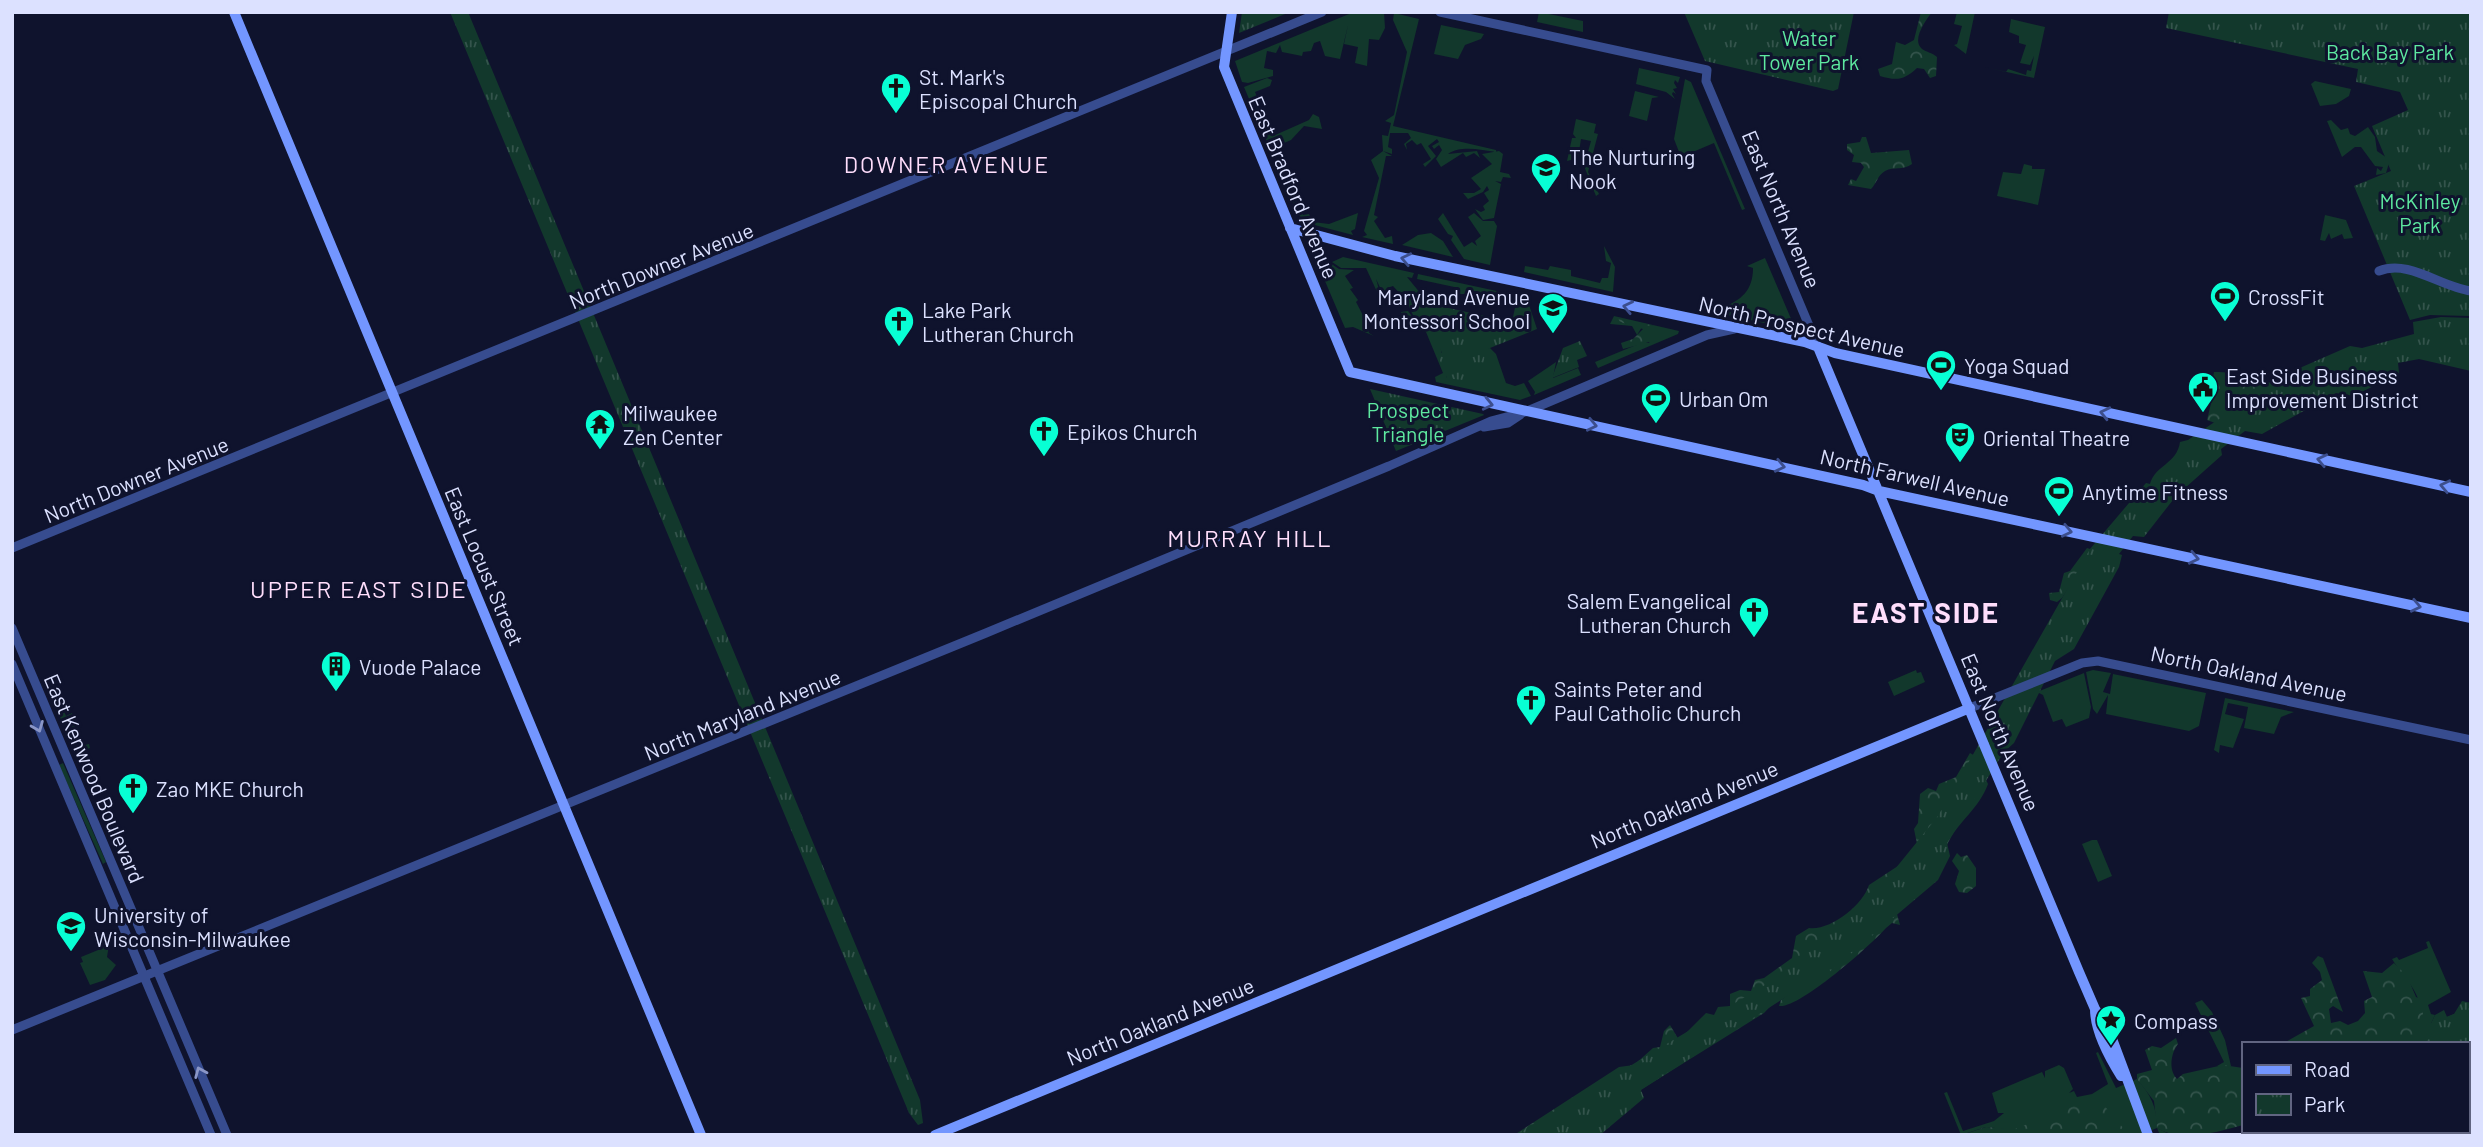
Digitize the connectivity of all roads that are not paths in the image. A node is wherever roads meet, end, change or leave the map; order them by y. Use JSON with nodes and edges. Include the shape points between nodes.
{"nodes":[{"id":1,"x":234,"y":12,"type":"edge"},
{"id":2,"x":1232,"y":12,"type":"edge"},
{"id":3,"x":1322,"y":12,"type":"edge"},
{"id":4,"x":1440,"y":12,"type":"edge"},
{"id":5,"x":1225,"y":51,"type":"junction"},
{"id":6,"x":1290,"y":228,"type":"junction"},
{"id":7,"x":2379,"y":271,"type":"dead end"},
{"id":8,"x":2471,"y":291,"type":"edge"},
{"id":9,"x":1735,"y":328,"type":"junction"},
{"id":10,"x":1818,"y":347,"type":"junction"},
{"id":11,"x":1350,"y":372,"type":"joint"},
{"id":12,"x":392,"y":393,"type":"junction"},
{"id":13,"x":1525,"y":412,"type":"junction"},
{"id":14,"x":1879,"y":491,"type":"junction"},
{"id":15,"x":2471,"y":492,"type":"edge"},
{"id":16,"x":12,"y":548,"type":"edge"},
{"id":17,"x":2471,"y":618,"type":"edge"},
{"id":18,"x":12,"y":628,"type":"edge"},
{"id":19,"x":12,"y":664,"type":"edge"},
{"id":20,"x":1970,"y":708,"type":"junction"},
{"id":21,"x":2471,"y":740,"type":"edge"},
{"id":22,"x":564,"y":807,"type":"junction"},
{"id":23,"x":158,"y":971,"type":"junction"},
{"id":24,"x":145,"y":977,"type":"junction"},
{"id":25,"x":12,"y":1030,"type":"edge"},
{"id":26,"x":211,"y":1135,"type":"edge"},
{"id":27,"x":227,"y":1135,"type":"edge"},
{"id":28,"x":701,"y":1135,"type":"edge"},
{"id":29,"x":934,"y":1135,"type":"edge"},
{"id":30,"x":2148,"y":1135,"type":"edge"}],
"edges":[{"from":1,"to":12,"type":"main road","name":"East Locust Street"},
{"from":2,"to":5,"type":"main road","name":"East Bradford Avenue"},
{"from":3,"to":5,"type":"street","name":"North Downer Avenue"},
{"from":4,"to":10,"type":"street","name":"East North Avenue","via":[[1707,70],[1706,81]]},
{"from":5,"to":6,"type":"main road","name":"East Bradford Avenue","via":[[1224,66],[1232,88]]},
{"from":5,"to":12,"type":"street","name":"North Downer Avenue"},
{"from":9,"to":6,"type":"main road","name":"North Prospect Avenue","one_way":true,"via":[[1395,256]]},
{"from":6,"to":11,"type":"main road","name":"East Bradford Avenue"},
{"from":7,"to":8,"type":"street","via":[[2404,268]]},
{"from":9,"to":10,"type":"main road","name":"North Prospect Avenue"},
{"from":9,"to":13,"type":"street","name":"North Maryland Avenue","via":[[1707,335]]},
{"from":10,"to":14,"type":"main road","name":"East North Avenue"},
{"from":15,"to":10,"type":"main road","name":"North Prospect Avenue","one_way":true},
{"from":11,"to":13,"type":"main road","name":"North Farwell Avenue","one_way":true},
{"from":12,"to":16,"type":"street","name":"North Downer Avenue"},
{"from":12,"to":22,"type":"main road","name":"East Locust Street"},
{"from":13,"to":14,"type":"main road","name":"North Farwell Avenue","one_way":true},
{"from":13,"to":22,"type":"street","name":"North Maryland Avenue","via":[[1498,418]]},
{"from":14,"to":17,"type":"main road","name":"North Farwell Avenue","one_way":true},
{"from":14,"to":20,"type":"main road","name":"East North Avenue"},
{"from":18,"to":23,"type":"street","name":"East Kenwood Boulevard"},
{"from":19,"to":24,"type":"street","name":"East Kenwood Boulevard","one_way":true},
{"from":20,"to":21,"type":"street","name":"North Oakland Avenue","via":[[2098,660]]},
{"from":20,"to":29,"type":"main road","name":"North Oakland Avenue"},
{"from":20,"to":30,"type":"main road","name":"East North Avenue","via":[[2095,1009],[2105,1046]]},
{"from":22,"to":23,"type":"street","name":"North Maryland Avenue"},
{"from":22,"to":28,"type":"main road","name":"East Locust Street"},
{"from":23,"to":24,"type":"street","name":"North Maryland Avenue"},
{"from":27,"to":23,"type":"street","name":"East Kenwood Boulevard","one_way":true},
{"from":24,"to":25,"type":"street","name":"North Maryland Avenue"},
{"from":24,"to":26,"type":"street","name":"East Kenwood Boulevard"}]}
